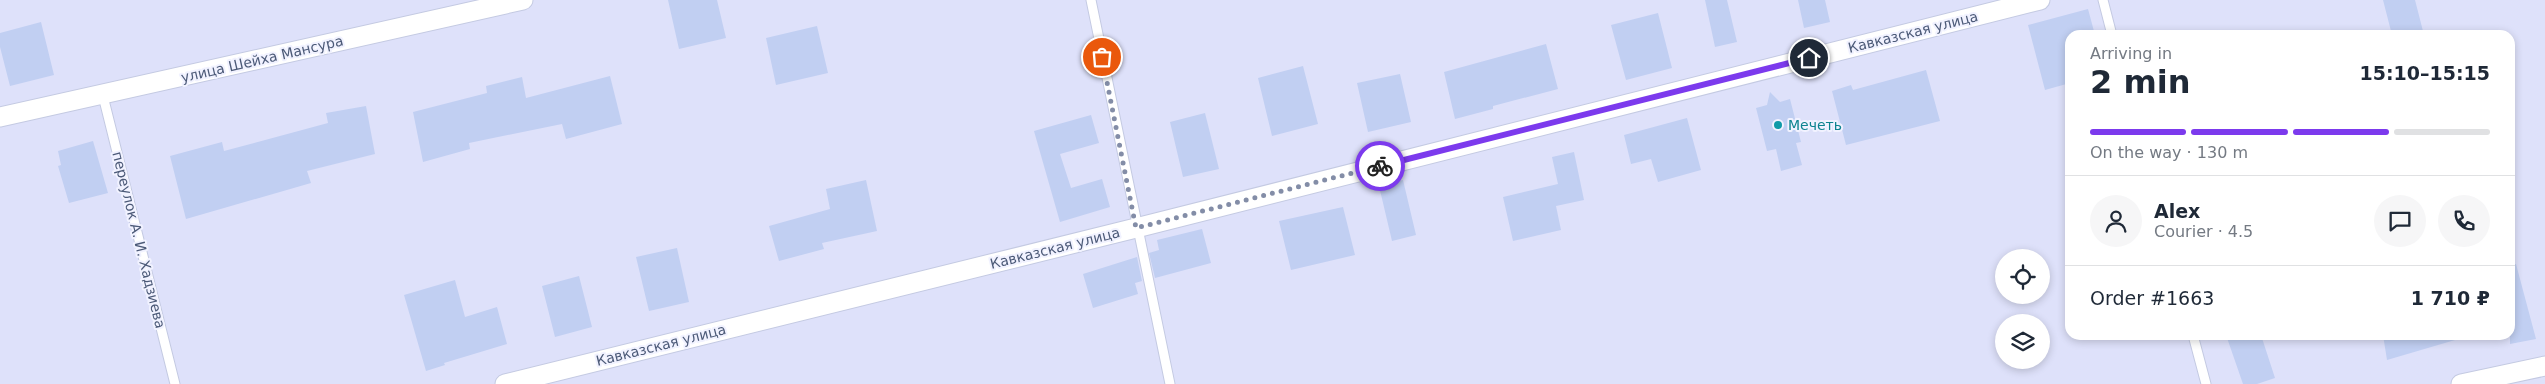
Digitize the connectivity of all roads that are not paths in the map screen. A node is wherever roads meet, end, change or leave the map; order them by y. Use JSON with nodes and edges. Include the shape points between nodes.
{"nodes":[{"id":1,"x":523,"y":0,"type":"edge"},
{"id":2,"x":1091,"y":0,"type":"edge"},
{"id":3,"x":2040,"y":0,"type":"edge"},
{"id":4,"x":2103,"y":0,"type":"edge"},
{"id":5,"x":2111,"y":30,"type":"edge"},
{"id":6,"x":103,"y":96,"type":"junction"},
{"id":7,"x":0,"y":117,"type":"edge"},
{"id":8,"x":1136,"y":228,"type":"junction"},
{"id":9,"x":2194,"y":340,"type":"edge"},
{"id":10,"x":2545,"y":366,"type":"edge"},
{"id":11,"x":175,"y":384,"type":"edge"},
{"id":12,"x":505,"y":384,"type":"edge"},
{"id":13,"x":1170,"y":384,"type":"edge"},
{"id":14,"x":2206,"y":384,"type":"edge"},
{"id":15,"x":2461,"y":384,"type":"edge"}],
"edges":[{"from":1,"to":6,"type":"street","name":"улица Шейха Мансура"},
{"from":2,"to":8,"type":"lane"},
{"from":3,"to":8,"type":"street","name":"Кавказская улица"},
{"from":4,"to":5,"type":"lane"},
{"from":6,"to":7,"type":"street","name":"улица Шейха Мансура"},
{"from":6,"to":11,"type":"lane","name":"переулок А. И. Хадзиева"},
{"from":8,"to":12,"type":"street","name":"Кавказская улица"},
{"from":8,"to":13,"type":"lane"},
{"from":9,"to":14,"type":"lane"},
{"from":10,"to":15,"type":"street"}]}
